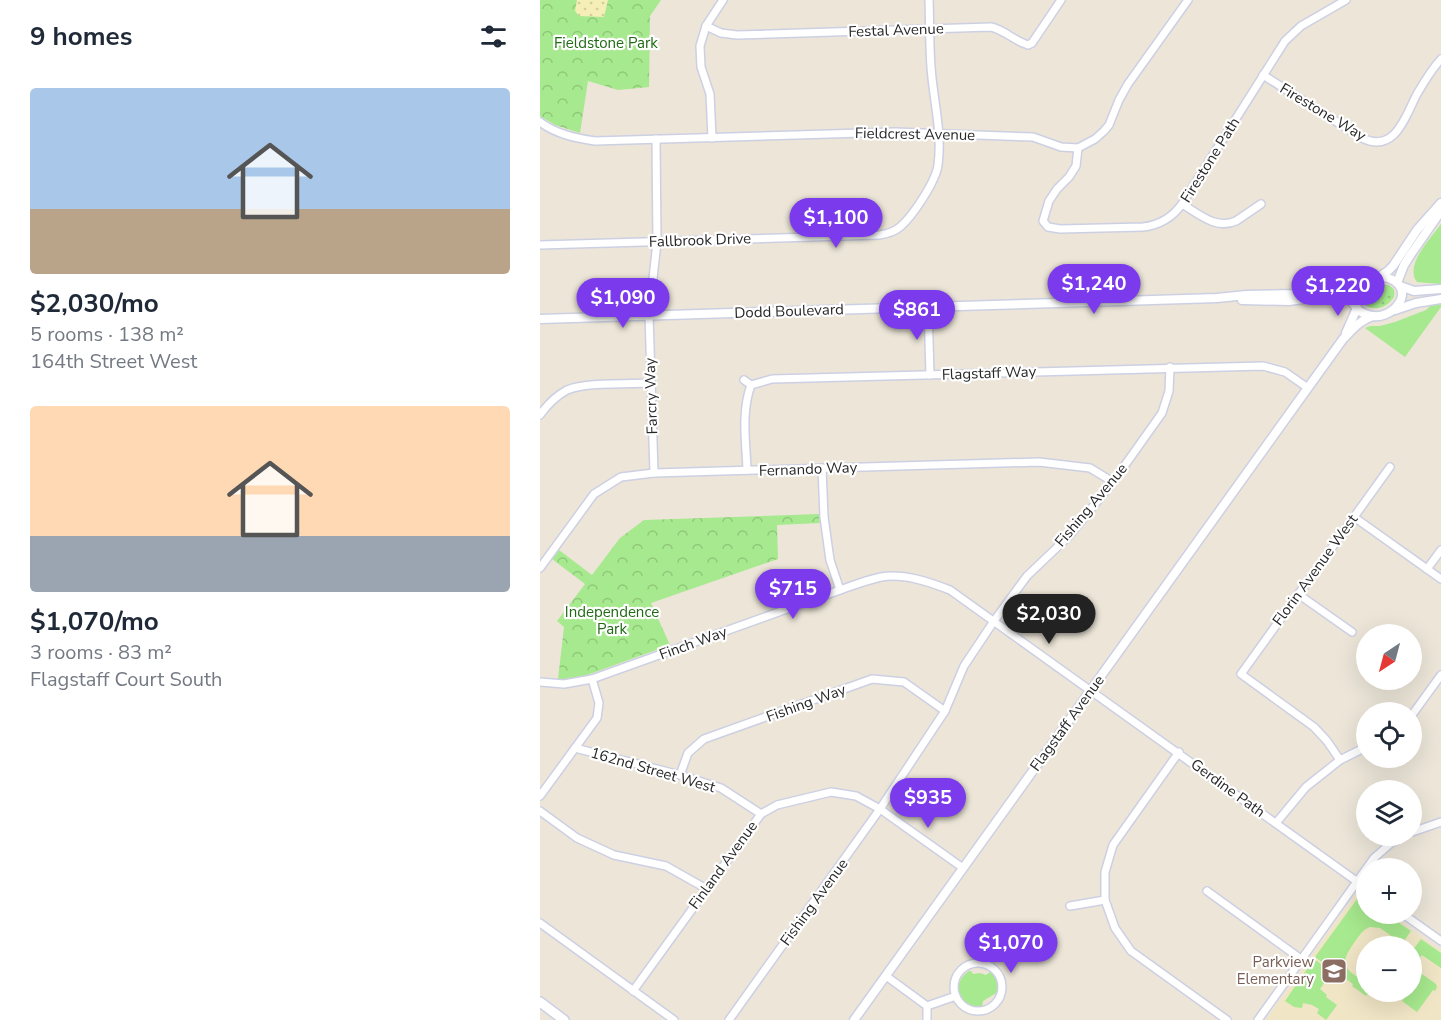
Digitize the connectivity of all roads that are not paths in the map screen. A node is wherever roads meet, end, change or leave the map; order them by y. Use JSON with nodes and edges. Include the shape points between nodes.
{"nodes":[{"id":1,"x":723,"y":0,"type":"edge"},
{"id":2,"x":929,"y":0,"type":"edge"},
{"id":3,"x":1060,"y":0,"type":"edge"},
{"id":4,"x":1188,"y":0,"type":"edge"},
{"id":5,"x":1344,"y":0,"type":"edge"},
{"id":6,"x":706,"y":26,"type":"junction"},
{"id":7,"x":930,"y":28,"type":"junction"},
{"id":8,"x":1441,"y":59,"type":"edge"},
{"id":9,"x":1263,"y":75,"type":"junction"},
{"id":10,"x":540,"y":122,"type":"edge"},
{"id":11,"x":938,"y":133,"type":"junction"},
{"id":12,"x":712,"y":138,"type":"junction"},
{"id":13,"x":656,"y":139,"type":"junction"},
{"id":14,"x":1078,"y":148,"type":"junction"},
{"id":15,"x":1441,"y":203,"type":"edge"},
{"id":16,"x":1182,"y":204,"type":"junction"},
{"id":17,"x":1261,"y":204,"type":"dead end"},
{"id":18,"x":1441,"y":211,"type":"edge"},
{"id":19,"x":657,"y":242,"type":"junction"},
{"id":20,"x":540,"y":245,"type":"edge"},
{"id":21,"x":1379,"y":277,"type":"junction"},
{"id":22,"x":1369,"y":280,"type":"junction"},
{"id":23,"x":1399,"y":284,"type":"junction"},
{"id":24,"x":1441,"y":289,"type":"edge"},
{"id":25,"x":1217,"y":298,"type":"junction"},
{"id":26,"x":1441,"y":299,"type":"edge"},
{"id":27,"x":928,"y":307,"type":"junction"},
{"id":28,"x":1356,"y":307,"type":"junction"},
{"id":29,"x":1392,"y":311,"type":"junction"},
{"id":30,"x":649,"y":315,"type":"junction"},
{"id":31,"x":1373,"y":316,"type":"junction"},
{"id":32,"x":540,"y":319,"type":"edge"},
{"id":33,"x":1343,"y":339,"type":"junction"},
{"id":34,"x":1170,"y":367,"type":"junction"},
{"id":35,"x":930,"y":375,"type":"junction"},
{"id":36,"x":744,"y":380,"type":"dead end"},
{"id":37,"x":651,"y":383,"type":"junction"},
{"id":38,"x":751,"y":385,"type":"junction"},
{"id":39,"x":1308,"y":388,"type":"junction"},
{"id":40,"x":540,"y":415,"type":"edge"},
{"id":41,"x":1390,"y":467,"type":"dead end"},
{"id":42,"x":822,"y":468,"type":"junction"},
{"id":43,"x":747,"y":471,"type":"junction"},
{"id":44,"x":654,"y":473,"type":"junction"},
{"id":45,"x":1113,"y":482,"type":"junction"},
{"id":46,"x":1353,"y":517,"type":"junction"},
{"id":47,"x":1441,"y":550,"type":"edge"},
{"id":48,"x":540,"y":568,"type":"edge"},
{"id":49,"x":1427,"y":569,"type":"junction"},
{"id":50,"x":1441,"y":579,"type":"edge"},
{"id":51,"x":840,"y":590,"type":"junction"},
{"id":52,"x":1298,"y":594,"type":"junction"},
{"id":53,"x":994,"y":621,"type":"junction"},
{"id":54,"x":1352,"y":632,"type":"dead end"},
{"id":55,"x":1441,"y":675,"type":"edge"},
{"id":56,"x":592,"y":679,"type":"junction"},
{"id":57,"x":540,"y":682,"type":"edge"},
{"id":58,"x":1090,"y":689,"type":"junction"},
{"id":59,"x":1421,"y":702,"type":"edge"},
{"id":60,"x":945,"y":711,"type":"junction"},
{"id":61,"x":575,"y":748,"type":"junction"},
{"id":62,"x":1179,"y":752,"type":"junction"},
{"id":63,"x":1356,"y":752,"type":"edge"},
{"id":64,"x":1340,"y":760,"type":"junction"},
{"id":65,"x":680,"y":775,"type":"junction"},
{"id":66,"x":540,"y":796,"type":"edge"},
{"id":67,"x":880,"y":809,"type":"junction"},
{"id":68,"x":540,"y":811,"type":"edge"},
{"id":69,"x":761,"y":814,"type":"junction"},
{"id":70,"x":1441,"y":822,"type":"edge"},
{"id":71,"x":1276,"y":823,"type":"junction"},
{"id":72,"x":1422,"y":829,"type":"edge"},
{"id":73,"x":1388,"y":846,"type":"edge"},
{"id":74,"x":1374,"y":858,"type":"edge"},
{"id":75,"x":963,"y":868,"type":"junction"},
{"id":76,"x":1356,"y":879,"type":"edge"},
{"id":77,"x":1356,"y":881,"type":"edge"},
{"id":78,"x":705,"y":888,"type":"junction"},
{"id":79,"x":1207,"y":891,"type":"dead end"},
{"id":80,"x":1105,"y":900,"type":"junction"},
{"id":81,"x":1070,"y":906,"type":"dead end"},
{"id":82,"x":540,"y":923,"type":"edge"},
{"id":83,"x":1417,"y":924,"type":"edge"},
{"id":84,"x":1441,"y":941,"type":"edge"},
{"id":85,"x":1301,"y":959,"type":"junction"},
{"id":86,"x":886,"y":976,"type":"junction"},
{"id":87,"x":633,"y":991,"type":"junction"},
{"id":88,"x":956,"y":996,"type":"junction"},
{"id":89,"x":540,"y":1002,"type":"edge"},
{"id":90,"x":927,"y":1006,"type":"junction"},
{"id":91,"x":564,"y":1020,"type":"edge"},
{"id":92,"x":674,"y":1020,"type":"edge"},
{"id":93,"x":729,"y":1020,"type":"edge"},
{"id":94,"x":854,"y":1020,"type":"edge"},
{"id":95,"x":927,"y":1020,"type":"edge"},
{"id":96,"x":1227,"y":1020,"type":"edge"},
{"id":97,"x":1258,"y":1020,"type":"edge"}],
"edges":[{"from":1,"to":6,"type":"street"},
{"from":2,"to":7,"type":"street","name":"Fallbrook Drive"},
{"from":3,"to":7,"type":"street","name":"Festal Avenue","via":[[1028,45],[991,27]]},
{"from":4,"to":14,"type":"street","via":[[1128,84],[1109,125]]},
{"from":5,"to":9,"type":"street","name":"Firestone Path","via":[[1292,33]]},
{"from":6,"to":7,"type":"street","name":"Festal Avenue","via":[[737,35]]},
{"from":6,"to":12,"type":"street","via":[[700,60],[710,94]]},
{"from":7,"to":11,"type":"street","name":"Fallbrook Drive"},
{"from":8,"to":9,"type":"street","name":"Firestone Way","via":[[1386,144],[1362,138]]},
{"from":9,"to":16,"type":"street","name":"Firestone Path"},
{"from":10,"to":13,"type":"street","name":"Fieldcrest Avenue","via":[[564,134],[595,141]]},
{"from":11,"to":12,"type":"street","name":"Fieldcrest Avenue"},
{"from":11,"to":14,"type":"street","name":"Fieldcrest Avenue","via":[[1033,137],[1061,147]]},
{"from":11,"to":19,"type":"street","name":"Fallbrook Drive","via":[[938,166],[933,182],[895,231],[879,235]]},
{"from":12,"to":13,"type":"street","name":"Fieldcrest Avenue"},
{"from":13,"to":19,"type":"street","name":"Farcry Way"},
{"from":14,"to":16,"type":"street","name":"Firestone Path","via":[[1074,171],[1046,208],[1043,221],[1048,227],[1059,230],[1149,226],[1170,217]]},
{"from":15,"to":21,"type":"street","via":[[1393,266]]},
{"from":16,"to":17,"type":"street","via":[[1219,224],[1236,221]]},
{"from":18,"to":23,"type":"street","via":[[1404,265]]},
{"from":19,"to":20,"type":"street","name":"Fallbrook Drive"},
{"from":19,"to":30,"type":"street","name":"Farcry Way"},
{"from":21,"to":22,"type":"street"},
{"from":21,"to":23,"type":"street"},
{"from":22,"to":25,"type":"street","name":"Dodd Boulevard","via":[[1296,294]]},
{"from":22,"to":28,"type":"street","via":[[1357,291]]},
{"from":23,"to":24,"type":"street","via":[[1414,291]]},
{"from":23,"to":29,"type":"street","via":[[1401,300]]},
{"from":25,"to":27,"type":"street","name":"Dodd Boulevard"},
{"from":25,"to":28,"type":"street","name":"Dodd Boulevard","via":[[1274,302],[1340,295]]},
{"from":26,"to":29,"type":"street"},
{"from":27,"to":30,"type":"street","name":"Dodd Boulevard"},
{"from":27,"to":35,"type":"street"},
{"from":28,"to":31,"type":"street"},
{"from":28,"to":33,"type":"street","name":"Flagstaff Avenue"},
{"from":29,"to":31,"type":"street"},
{"from":30,"to":32,"type":"street","name":"Dodd Boulevard"},
{"from":30,"to":37,"type":"street","name":"Farcry Way"},
{"from":31,"to":33,"type":"street","name":"Flagstaff Avenue","via":[[1365,318]]},
{"from":33,"to":39,"type":"street","name":"Flagstaff Avenue"},
{"from":34,"to":35,"type":"street","name":"Flagstaff Way"},
{"from":34,"to":39,"type":"street","name":"Flagstaff Way","via":[[1263,366],[1285,372]]},
{"from":34,"to":45,"type":"street","name":"Fishing Avenue","via":[[1169,391],[1162,413]]},
{"from":35,"to":38,"type":"street","name":"Flagstaff Way","via":[[772,379]]},
{"from":36,"to":38,"type":"street"},
{"from":37,"to":40,"type":"street","via":[[574,388],[557,396]]},
{"from":37,"to":44,"type":"street","name":"Farcry Way"},
{"from":38,"to":43,"type":"street","via":[[745,407]]},
{"from":39,"to":58,"type":"street","name":"Flagstaff Avenue"},
{"from":41,"to":46,"type":"street","name":"Florin Avenue West"},
{"from":42,"to":43,"type":"street","name":"Fernando Way"},
{"from":42,"to":45,"type":"street","name":"Fernando Way","via":[[1039,462],[1090,468]]},
{"from":42,"to":51,"type":"street","via":[[830,560]]},
{"from":43,"to":44,"type":"street","name":"Fernando Way"},
{"from":44,"to":48,"type":"street","name":"Fernando Way","via":[[621,477],[594,494]]},
{"from":45,"to":53,"type":"street","name":"Fishing Avenue","via":[[1069,536],[1027,576]]},
{"from":46,"to":49,"type":"street"},
{"from":46,"to":52,"type":"street","name":"Florin Avenue West"},
{"from":47,"to":49,"type":"street"},
{"from":49,"to":50,"type":"street"},
{"from":51,"to":53,"type":"street","name":"Finch Way","via":[[881,577],[900,576],[950,590]]},
{"from":51,"to":56,"type":"street","name":"Finch Way"},
{"from":52,"to":54,"type":"street"},
{"from":52,"to":64,"type":"street","name":"Florin Avenue West","via":[[1241,674],[1314,727]]},
{"from":53,"to":58,"type":"street","name":"Gerdine Path"},
{"from":53,"to":60,"type":"street","name":"Fishing Avenue","via":[[963,666]]},
{"from":55,"to":59,"type":"street"},
{"from":56,"to":57,"type":"street","via":[[564,684]]},
{"from":56,"to":61,"type":"street","via":[[599,710]]},
{"from":58,"to":62,"type":"street","name":"Gerdine Path"},
{"from":58,"to":75,"type":"street","name":"Flagstaff Avenue"},
{"from":60,"to":65,"type":"street","name":"Fishing Way","via":[[904,682],[872,679],[704,739],[688,753]]},
{"from":60,"to":67,"type":"street","name":"Fishing Avenue"},
{"from":61,"to":65,"type":"street","name":"162nd Street West"},
{"from":61,"to":66,"type":"street"},
{"from":62,"to":71,"type":"street","name":"Gerdine Path"},
{"from":62,"to":80,"type":"street","via":[[1113,845],[1105,872]]},
{"from":63,"to":64,"type":"street"},
{"from":64,"to":71,"type":"street","via":[[1306,787]]},
{"from":65,"to":69,"type":"street","name":"162nd Street West","via":[[721,788]]},
{"from":67,"to":69,"type":"street","name":"Finland Avenue","via":[[856,796],[831,792],[777,805]]},
{"from":67,"to":75,"type":"street","name":"Finland Avenue"},
{"from":67,"to":93,"type":"street","name":"Fishing Avenue"},
{"from":68,"to":78,"type":"street","via":[[577,838],[614,855],[666,866]]},
{"from":69,"to":78,"type":"street","name":"Finland Avenue"},
{"from":70,"to":72,"type":"street"},
{"from":71,"to":76,"type":"street","name":"Gerdine Path"},
{"from":73,"to":74,"type":"street"},
{"from":75,"to":86,"type":"street","name":"Flagstaff Avenue"},
{"from":77,"to":85,"type":"street"},
{"from":78,"to":87,"type":"street","name":"Finland Avenue"},
{"from":79,"to":85,"type":"street"},
{"from":80,"to":81,"type":"street"},
{"from":80,"to":96,"type":"street","via":[[1114,928],[1131,951]]},
{"from":82,"to":87,"type":"street"},
{"from":83,"to":84,"type":"street"},
{"from":85,"to":97,"type":"street"},
{"from":86,"to":90,"type":"street"},
{"from":86,"to":94,"type":"street","name":"Flagstaff Avenue"},
{"from":87,"to":92,"type":"street"},
{"from":88,"to":88,"type":"street","via":[[968,1008],[985,1010],[999,999],[999,976],[985,965],[968,966],[956,978]]},
{"from":88,"to":90,"type":"street"},
{"from":89,"to":91,"type":"main road"},
{"from":90,"to":95,"type":"street"}]}
